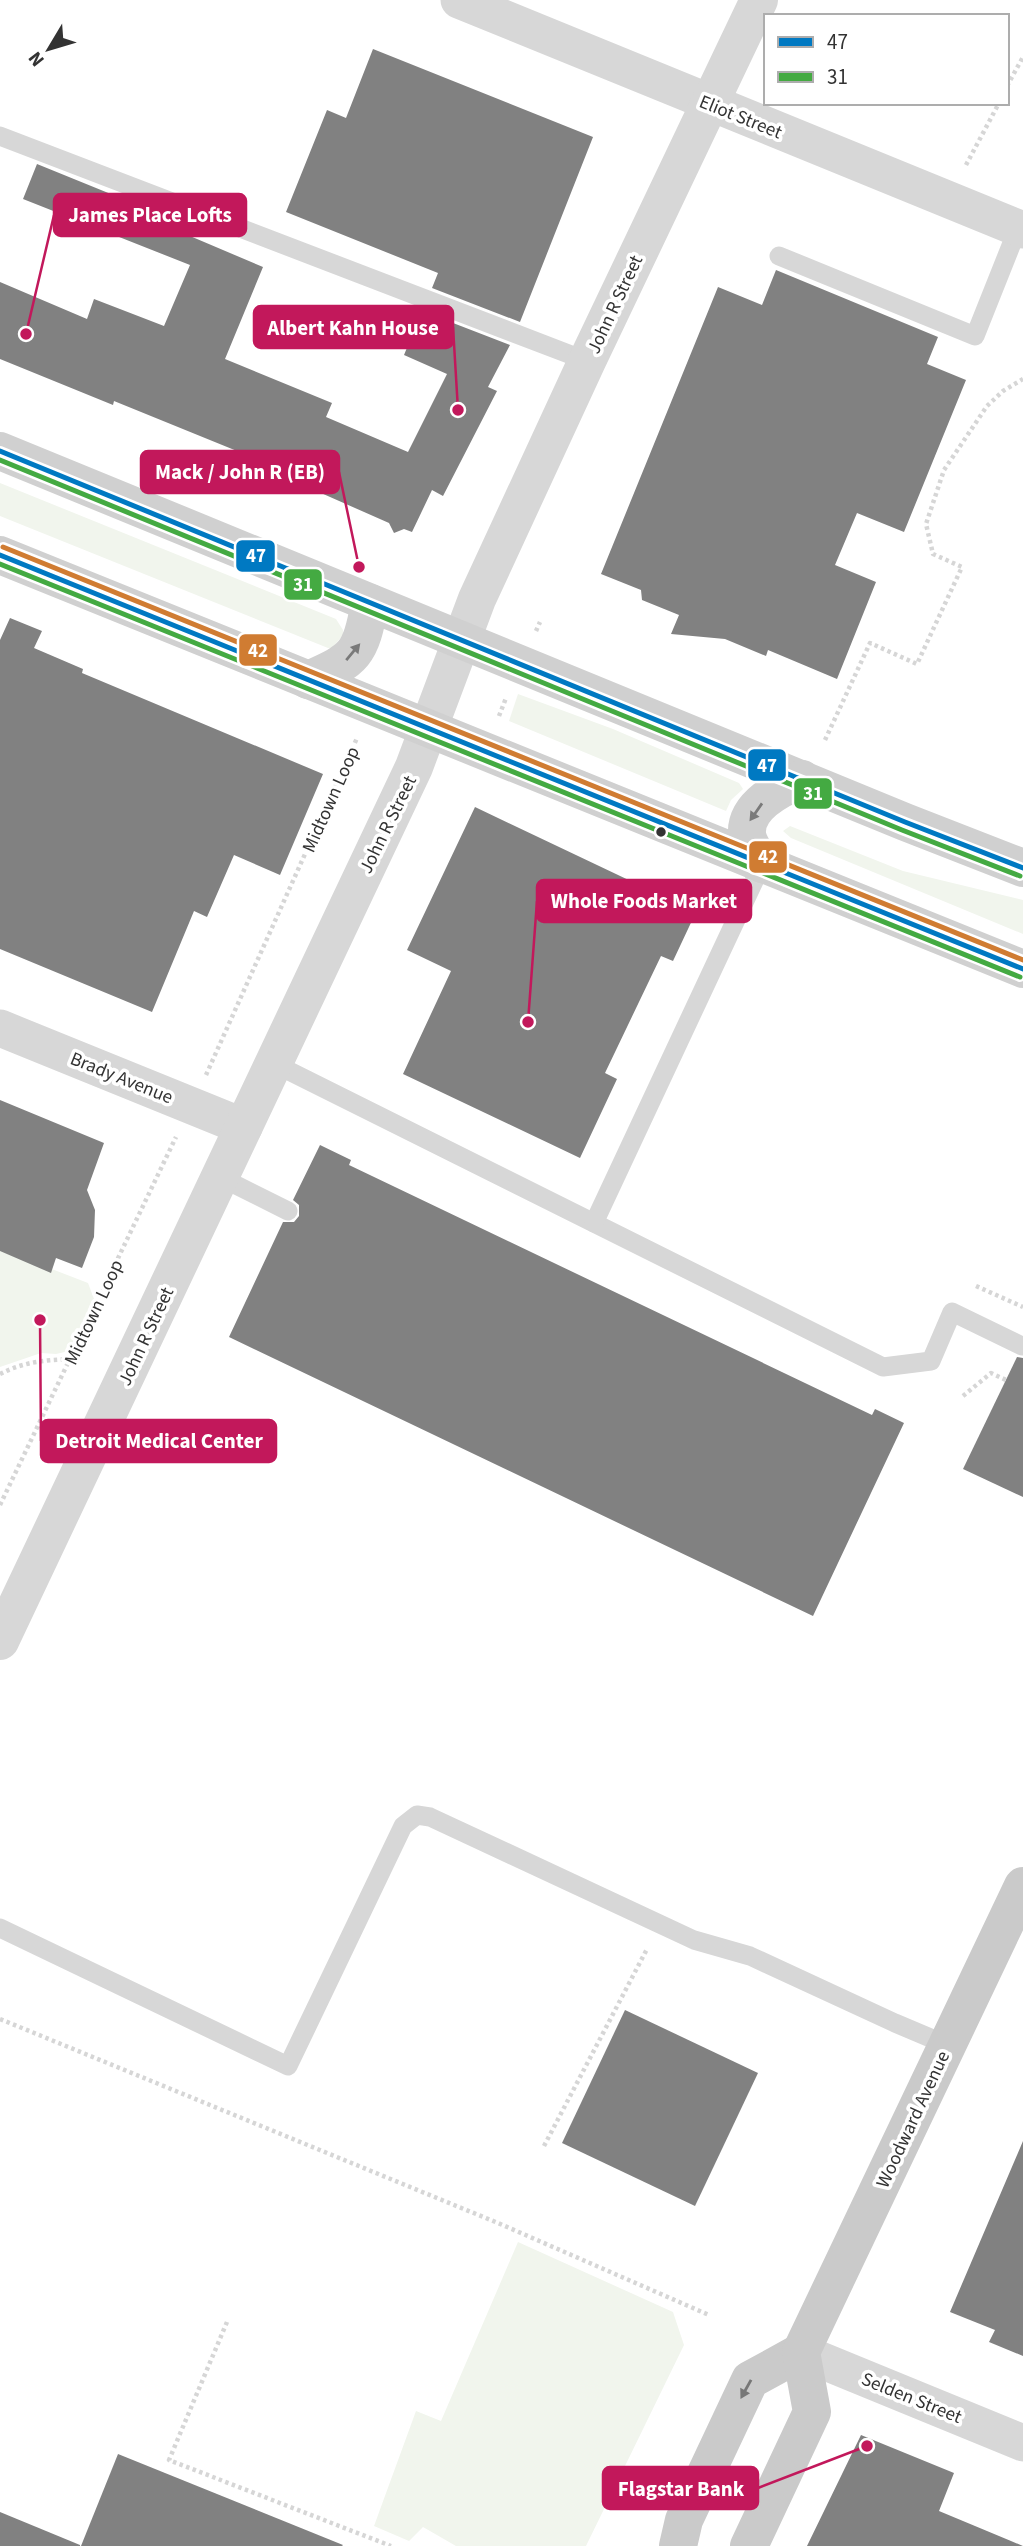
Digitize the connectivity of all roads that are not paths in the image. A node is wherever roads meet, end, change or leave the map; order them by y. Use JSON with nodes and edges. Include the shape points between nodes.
{"nodes":[{"id":1,"x":459,"y":0,"type":"edge"},
{"id":2,"x":759,"y":0,"type":"edge"},
{"id":3,"x":709,"y":102,"type":"junction"},
{"id":4,"x":0,"y":135,"type":"edge"},
{"id":5,"x":1020,"y":229,"type":"edge"},
{"id":6,"x":779,"y":256,"type":"dead end"},
{"id":7,"x":587,"y":361,"type":"junction"},
{"id":8,"x":0,"y":451,"type":"edge"},
{"id":9,"x":0,"y":555,"type":"edge"},
{"id":10,"x":370,"y":603,"type":"junction"},
{"id":11,"x":462,"y":640,"type":"junction"},
{"id":12,"x":308,"y":680,"type":"junction"},
{"id":13,"x":430,"y":729,"type":"junction"},
{"id":14,"x":802,"y":779,"type":"junction"},
{"id":15,"x":761,"y":864,"type":"junction"},
{"id":16,"x":1023,"y":868,"type":"edge"},
{"id":17,"x":1023,"y":969,"type":"edge"},
{"id":18,"x":0,"y":1028,"type":"edge"},
{"id":19,"x":273,"y":1063,"type":"junction"},
{"id":20,"x":244,"y":1126,"type":"junction"},
{"id":21,"x":220,"y":1177,"type":"junction"},
{"id":22,"x":288,"y":1211,"type":"dead end"},
{"id":23,"x":594,"y":1223,"type":"junction"},
{"id":24,"x":1022,"y":1346,"type":"edge"},
{"id":25,"x":0,"y":1641,"type":"edge"},
{"id":26,"x":1023,"y":1886,"type":"edge"},
{"id":27,"x":0,"y":1928,"type":"edge"},
{"id":28,"x":947,"y":2045,"type":"junction"},
{"id":29,"x":801,"y":2352,"type":"junction"},
{"id":30,"x":1023,"y":2442,"type":"edge"},
{"id":31,"x":678,"y":2546,"type":"edge"},
{"id":32,"x":749,"y":2546,"type":"edge"}],
"edges":[{"from":1,"to":3,"type":"street","name":"Eliot Street"},
{"from":2,"to":3,"type":"street","name":"John R Street"},
{"from":3,"to":5,"type":"street","name":"Eliot Street"},
{"from":3,"to":7,"type":"street","name":"John R Street"},
{"from":4,"to":7,"type":"lane"},
{"from":5,"to":6,"type":"lane","via":[[975,336]]},
{"from":7,"to":11,"type":"street","name":"John R Street"},
{"from":8,"to":10,"type":"main road"},
{"from":9,"to":12,"type":"main road"},
{"from":10,"to":11,"type":"main road"},
{"from":12,"to":10,"type":"main road","one_way":true,"via":[[338,667],[355,653]]},
{"from":11,"to":13,"type":"street","name":"John R Street"},
{"from":11,"to":14,"type":"main road"},
{"from":12,"to":13,"type":"main road"},
{"from":13,"to":15,"type":"main road"},
{"from":13,"to":19,"type":"street","name":"John R Street"},
{"from":14,"to":15,"type":"main road","one_way":true,"via":[[779,789],[750,820],[747,835]]},
{"from":14,"to":16,"type":"main road"},
{"from":15,"to":17,"type":"main road"},
{"from":15,"to":23,"type":"lane"},
{"from":18,"to":20,"type":"street","name":"Brady Avenue"},
{"from":19,"to":20,"type":"street","name":"John R Street"},
{"from":19,"to":23,"type":"lane"},
{"from":20,"to":21,"type":"street","name":"John R Street"},
{"from":21,"to":22,"type":"lane"},
{"from":21,"to":25,"type":"street","name":"John R Street"},
{"from":23,"to":24,"type":"lane","via":[[883,1367],[931,1361],[952,1312]]},
{"from":26,"to":28,"type":"main road","name":"Woodward Avenue"},
{"from":27,"to":28,"type":"lane","via":[[288,2066],[403,1826],[417,1815],[430,1817],[694,1940],[750,1956]]},
{"from":28,"to":29,"type":"main road","name":"Woodward Avenue"},
{"from":29,"to":30,"type":"street","name":"Selden Street"},
{"from":29,"to":31,"type":"main road","one_way":true,"via":[[750,2380],[684,2519]]},
{"from":29,"to":32,"type":"main road","via":[[811,2412]]}]}
